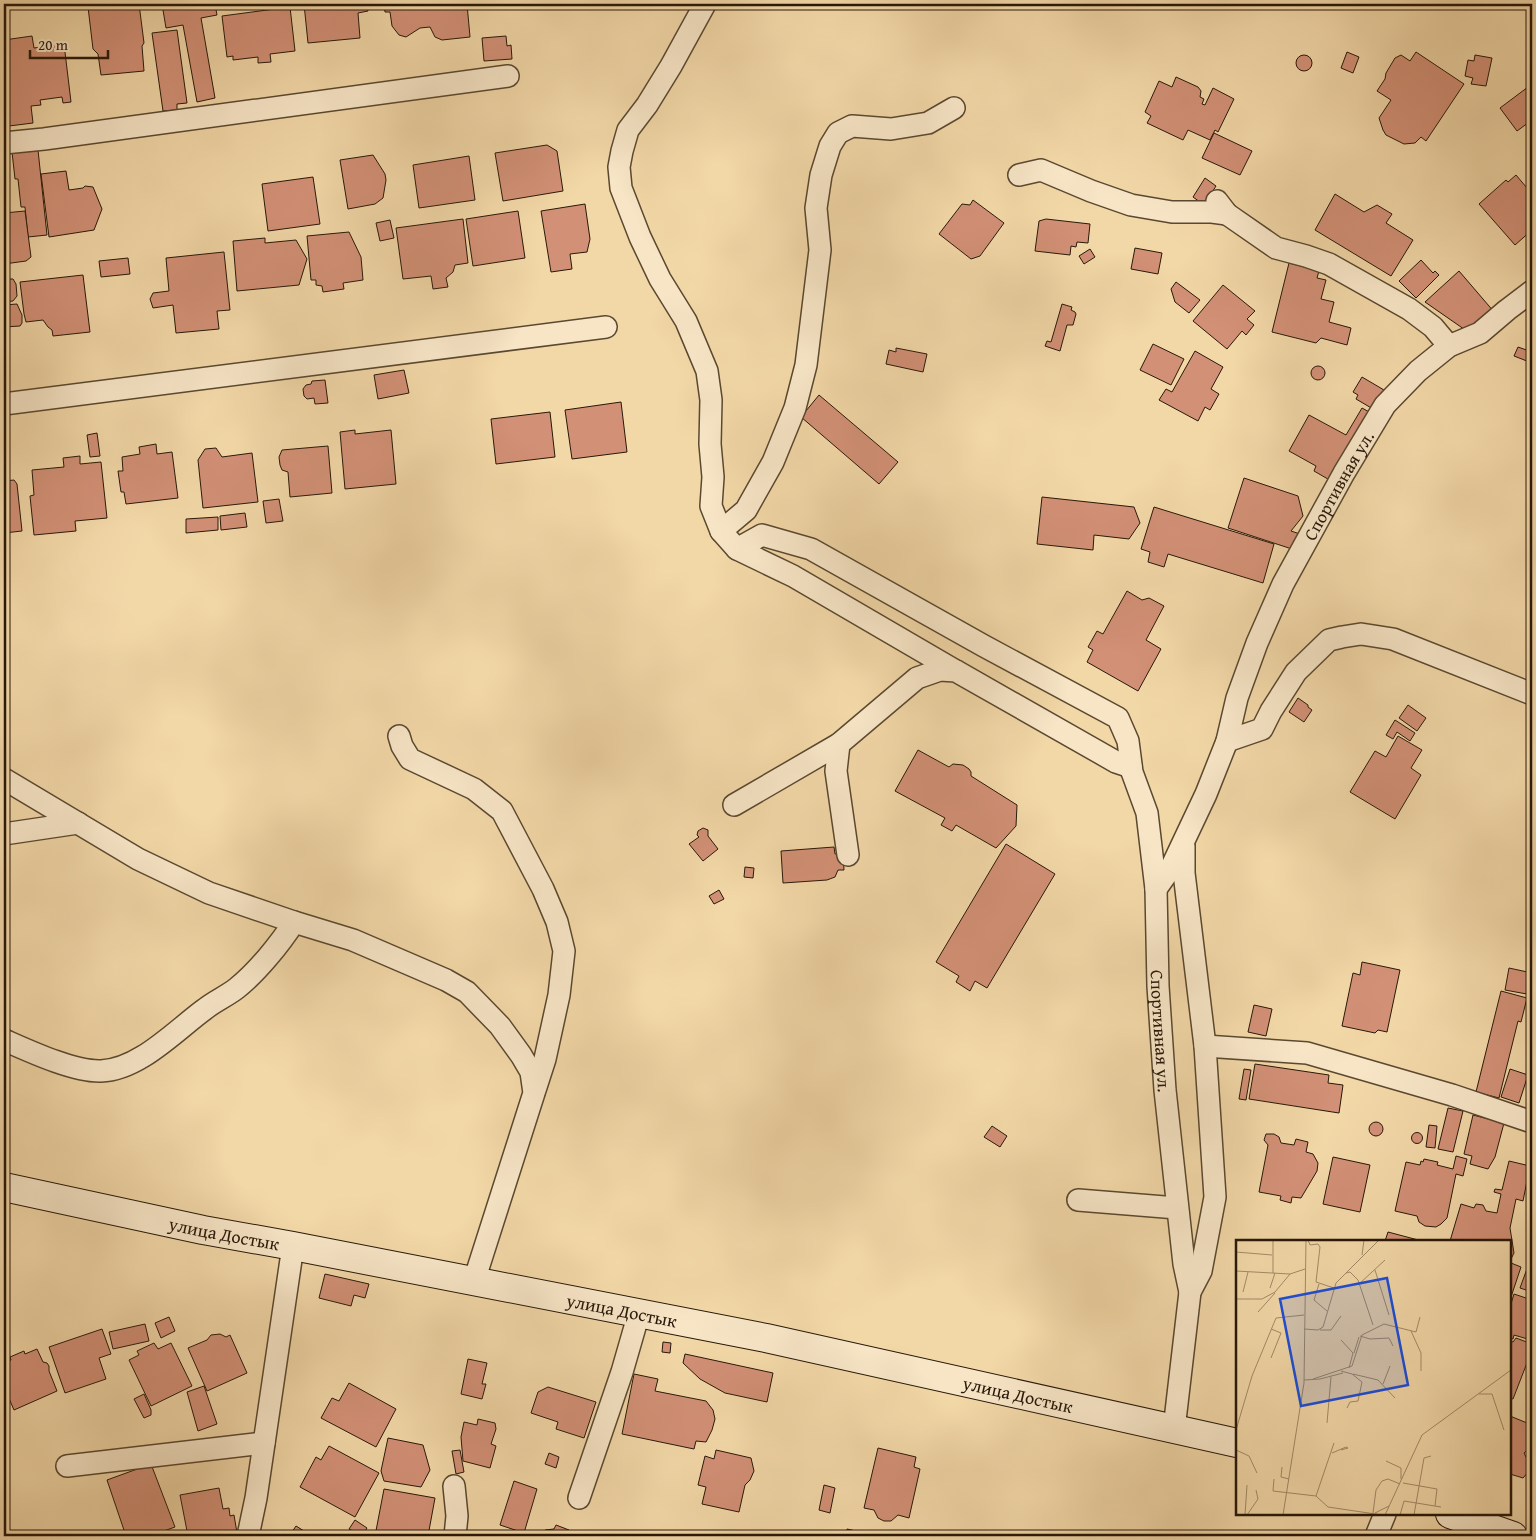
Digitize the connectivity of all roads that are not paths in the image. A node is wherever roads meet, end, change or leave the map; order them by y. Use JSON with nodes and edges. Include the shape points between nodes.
{"nodes":[{"id":1,"x":705,"y":4,"type":"edge"},
{"id":2,"x":508,"y":76,"type":"dead end"},
{"id":3,"x":954,"y":108,"type":"dead end"},
{"id":4,"x":4,"y":143,"type":"edge"},
{"id":5,"x":1019,"y":175,"type":"dead end"},
{"id":6,"x":1532,"y":291,"type":"edge"},
{"id":7,"x":606,"y":326,"type":"dead end"},
{"id":8,"x":1449,"y":346,"type":"junction"},
{"id":9,"x":5,"y":401,"type":"edge"},
{"id":10,"x":721,"y":531,"type":"junction"},
{"id":11,"x":737,"y":549,"type":"junction"},
{"id":12,"x":956,"y":671,"type":"junction"},
{"id":13,"x":1532,"y":694,"type":"edge"},
{"id":14,"x":399,"y":736,"type":"dead end"},
{"id":15,"x":1228,"y":741,"type":"junction"},
{"id":16,"x":839,"y":744,"type":"junction"},
{"id":17,"x":1132,"y":770,"type":"junction"},
{"id":18,"x":4,"y":779,"type":"edge"},
{"id":19,"x":734,"y":805,"type":"dead end"},
{"id":20,"x":78,"y":823,"type":"junction"},
{"id":21,"x":4,"y":834,"type":"edge"},
{"id":22,"x":1184,"y":842,"type":"junction"},
{"id":23,"x":848,"y":855,"type":"dead end"},
{"id":24,"x":1156,"y":889,"type":"junction"},
{"id":25,"x":294,"y":922,"type":"junction"},
{"id":26,"x":4,"y":1040,"type":"edge"},
{"id":27,"x":1205,"y":1046,"type":"junction"},
{"id":28,"x":534,"y":1093,"type":"junction"},
{"id":29,"x":1532,"y":1122,"type":"edge"},
{"id":30,"x":4,"y":1187,"type":"edge"},
{"id":31,"x":1078,"y":1200,"type":"dead end"},
{"id":32,"x":1177,"y":1208,"type":"junction"},
{"id":33,"x":293,"y":1246,"type":"junction"},
{"id":34,"x":474,"y":1281,"type":"junction"},
{"id":35,"x":1190,"y":1292,"type":"junction"},
{"id":36,"x":639,"y":1313,"type":"junction"},
{"id":37,"x":1174,"y":1429,"type":"junction"},
{"id":38,"x":264,"y":1443,"type":"junction"},
{"id":39,"x":1236,"y":1443,"type":"edge"},
{"id":40,"x":67,"y":1466,"type":"dead end"},
{"id":41,"x":454,"y":1486,"type":"dead end"},
{"id":42,"x":579,"y":1498,"type":"dead end"},
{"id":43,"x":1385,"y":1515,"type":"edge"},
{"id":44,"x":1453,"y":1515,"type":"edge"},
{"id":45,"x":248,"y":1536,"type":"edge"},
{"id":46,"x":455,"y":1536,"type":"edge"},
{"id":47,"x":1376,"y":1536,"type":"edge"},
{"id":48,"x":1513,"y":1536,"type":"edge"}],
"edges":[{"from":1,"to":10,"type":"street","via":[[671,66],[628,130],[619,167],[622,188],[640,237],[660,279],[686,321],[707,370],[711,400],[712,506]]},
{"from":2,"to":4,"type":"street"},
{"from":3,"to":10,"type":"street","via":[[928,123],[891,129],[852,126],[838,133],[830,146],[816,208],[820,250],[806,366],[795,408],[773,462],[746,510]]},
{"from":5,"to":8,"type":"street","via":[[1041,170],[1131,205],[1172,212],[1212,212],[1222,208],[1276,248],[1329,264],[1409,309]]},
{"from":6,"to":8,"type":"street","name":"Спортивная ул.","via":[[1480,333]]},
{"from":7,"to":9,"type":"street"},
{"from":8,"to":15,"type":"street","name":"Спортивная ул.","via":[[1418,371],[1385,406],[1344,473],[1283,584],[1237,698]]},
{"from":10,"to":11,"type":"street"},
{"from":11,"to":12,"type":"street","via":[[793,576]]},
{"from":11,"to":17,"type":"street","name":"Спортивная ул.","via":[[762,535],[811,549],[1118,718],[1128,741]]},
{"from":12,"to":16,"type":"street","via":[[940,670],[918,678]]},
{"from":12,"to":17,"type":"street"},
{"from":13,"to":15,"type":"street","via":[[1393,639],[1361,634],[1342,636],[1329,640],[1296,672],[1262,729]]},
{"from":14,"to":28,"type":"street","via":[[410,759],[474,789],[502,811],[557,922],[564,951],[559,995]]},
{"from":15,"to":22,"type":"street","name":"Спортивная ул."},
{"from":16,"to":19,"type":"street"},
{"from":16,"to":23,"type":"street","via":[[836,771]]},
{"from":17,"to":24,"type":"street","name":"Спортивная ул.","via":[[1148,813]]},
{"from":18,"to":20,"type":"street"},
{"from":20,"to":21,"type":"street"},
{"from":20,"to":25,"type":"street","via":[[138,859],[208,894]]},
{"from":22,"to":24,"type":"street","name":"Спортивная ул."},
{"from":22,"to":27,"type":"street","name":"Спортивная ул.","via":[[1184,873]]},
{"from":24,"to":32,"type":"street","name":"Спортивная ул.","via":[[1159,1004]]},
{"from":25,"to":26,"type":"street","via":[[265,960],[237,988],[144,1056],[122,1067],[101,1071],[76,1067]]},
{"from":25,"to":28,"type":"street","via":[[353,940],[467,992],[500,1026],[521,1055],[531,1072]]},
{"from":27,"to":29,"type":"street","via":[[1308,1053]]},
{"from":27,"to":35,"type":"street","name":"Спортивная ул.","via":[[1215,1197],[1201,1271]]},
{"from":28,"to":34,"type":"street"},
{"from":30,"to":33,"type":"main road","name":"улица Достык"},
{"from":31,"to":32,"type":"street"},
{"from":32,"to":35,"type":"street","name":"Спортивная ул."},
{"from":33,"to":34,"type":"main road","name":"улица Достык"},
{"from":33,"to":38,"type":"street"},
{"from":34,"to":36,"type":"main road","name":"улица Достык"},
{"from":35,"to":37,"type":"street","name":"Спортивная ул."},
{"from":36,"to":37,"type":"main road","name":"улица Достык"},
{"from":36,"to":42,"type":"street"},
{"from":37,"to":39,"type":"main road","name":"улица Достык"},
{"from":38,"to":40,"type":"street"},
{"from":38,"to":45,"type":"street"},
{"from":41,"to":46,"type":"street"},
{"from":43,"to":47,"type":"street"},
{"from":44,"to":48,"type":"main road"}]}
